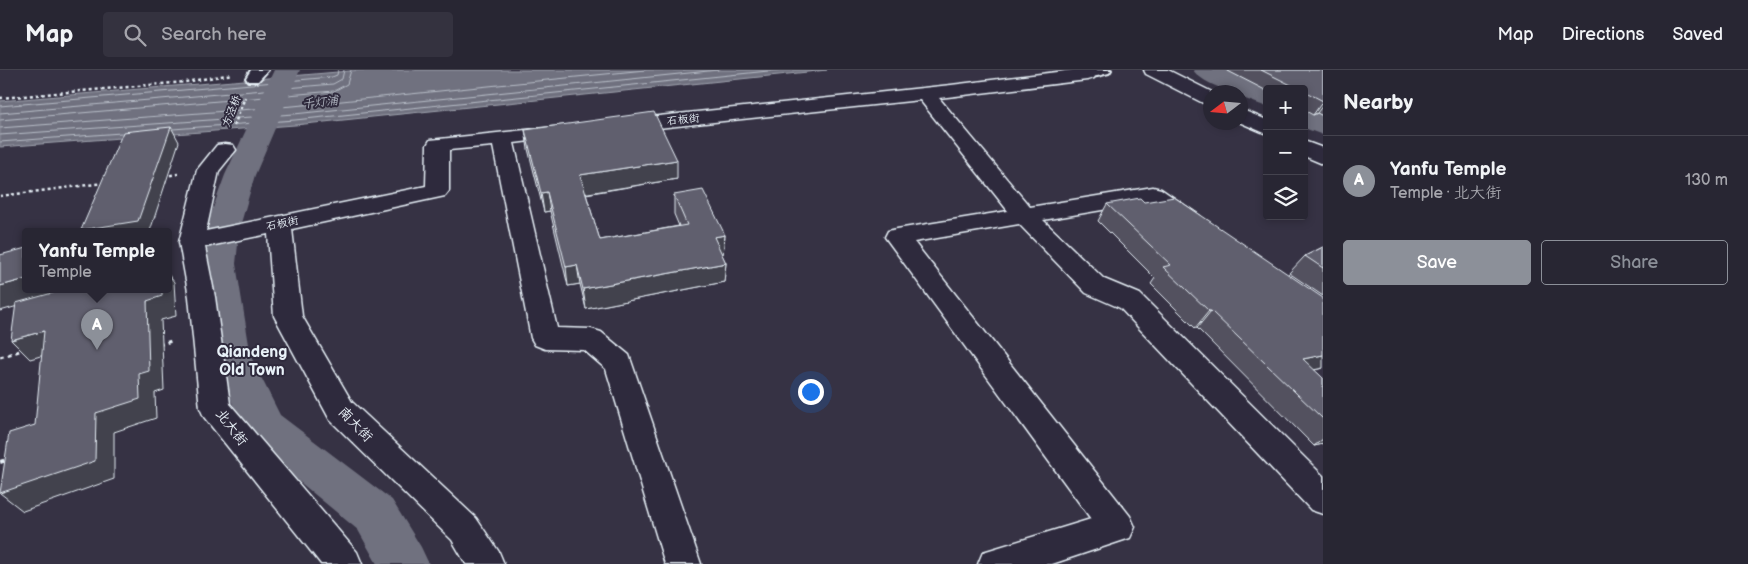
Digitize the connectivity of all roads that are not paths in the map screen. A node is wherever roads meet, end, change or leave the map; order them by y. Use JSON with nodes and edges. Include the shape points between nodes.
{"nodes":[{"id":1,"x":1153,"y":70,"type":"edge"},
{"id":2,"x":1091,"y":71,"type":"edge"},
{"id":3,"x":925,"y":94,"type":"junction"},
{"id":4,"x":1203,"y":96,"type":"edge"},
{"id":5,"x":1248,"y":119,"type":"edge"},
{"id":6,"x":1263,"y":126,"type":"edge"},
{"id":7,"x":502,"y":138,"type":"junction"},
{"id":8,"x":1308,"y":149,"type":"edge"},
{"id":9,"x":1323,"y":157,"type":"edge"},
{"id":10,"x":217,"y":160,"type":"road end"},
{"id":11,"x":1025,"y":216,"type":"junction"},
{"id":12,"x":279,"y":224,"type":"junction"},
{"id":13,"x":1209,"y":233,"type":"edge"},
{"id":14,"x":191,"y":242,"type":"junction"},
{"id":15,"x":1323,"y":499,"type":"edge"},
{"id":16,"x":344,"y":564,"type":"edge"},
{"id":17,"x":486,"y":564,"type":"edge"},
{"id":18,"x":683,"y":564,"type":"edge"},
{"id":19,"x":996,"y":564,"type":"edge"}],
"edges":[{"from":1,"to":4,"type":"street"},
{"from":2,"to":3,"type":"street","name":"石板街"},
{"from":3,"to":7,"type":"street","name":"石板街"},
{"from":3,"to":11,"type":"street"},
{"from":5,"to":6,"type":"street"},
{"from":7,"to":12,"type":"street","name":"石板街","via":[[438,145],[437,191]]},
{"from":7,"to":18,"type":"street","via":[[545,338],[591,340],[619,363]]},
{"from":8,"to":9,"type":"street"},
{"from":10,"to":14,"type":"street","name":"北大街"},
{"from":11,"to":13,"type":"street","via":[[1153,194]]},
{"from":11,"to":15,"type":"street","via":[[1095,286],[1130,301]]},
{"from":11,"to":19,"type":"street","via":[[897,237],[1118,527]]},
{"from":12,"to":14,"type":"street","name":"石板街"},
{"from":12,"to":17,"type":"street","name":"南大街","via":[[288,316],[341,412],[464,529]]},
{"from":14,"to":16,"type":"street","name":"北大街","via":[[202,298],[215,408]]}]}
